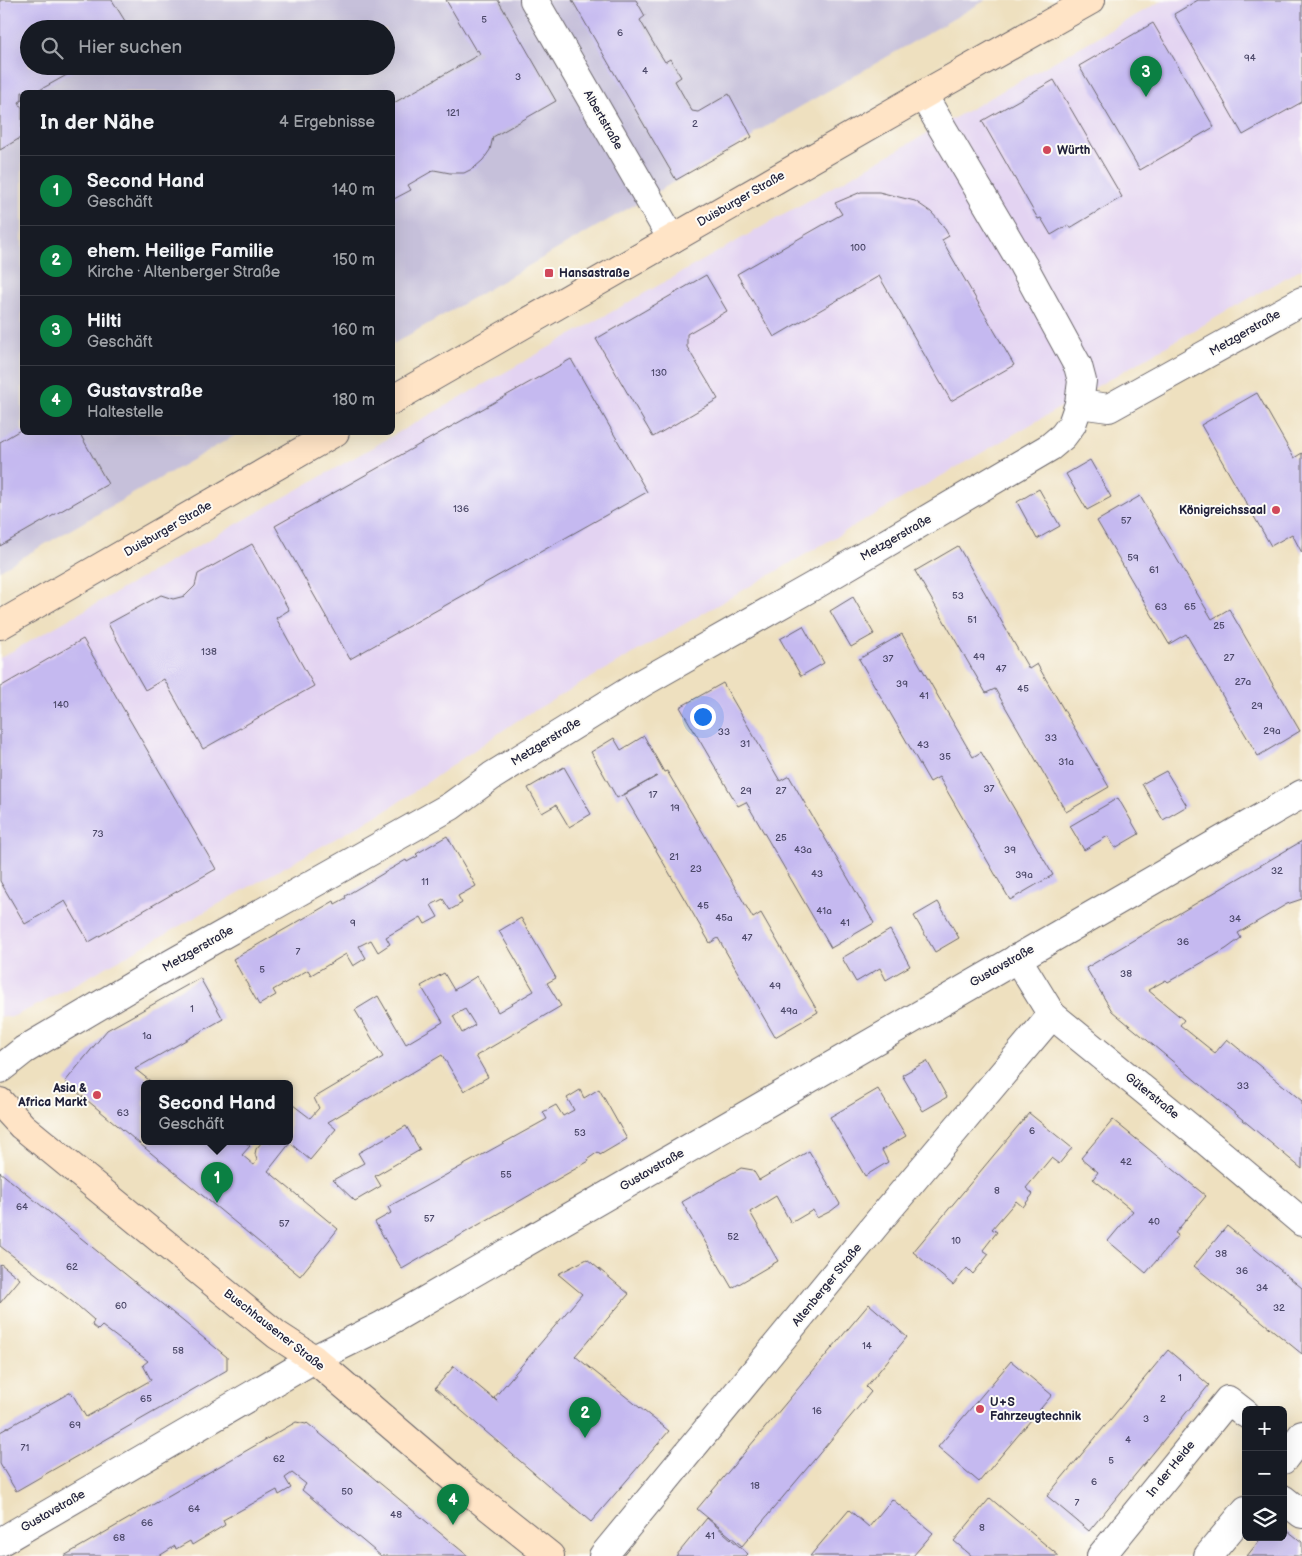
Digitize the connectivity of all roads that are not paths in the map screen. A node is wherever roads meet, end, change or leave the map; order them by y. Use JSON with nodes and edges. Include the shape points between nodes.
{"nodes":[{"id":1,"x":534,"y":0,"type":"edge"},
{"id":2,"x":1091,"y":0,"type":"edge"},
{"id":3,"x":923,"y":95,"type":"junction"},
{"id":4,"x":672,"y":240,"type":"junction"},
{"id":5,"x":1302,"y":301,"type":"edge"},
{"id":6,"x":395,"y":398,"type":"edge"},
{"id":7,"x":1079,"y":404,"type":"junction"},
{"id":8,"x":330,"y":435,"type":"edge"},
{"id":9,"x":0,"y":625,"type":"edge"},
{"id":10,"x":1302,"y":794,"type":"edge"},
{"id":11,"x":1017,"y":958,"type":"junction"},
{"id":12,"x":1052,"y":1015,"type":"junction"},
{"id":13,"x":0,"y":1069,"type":"edge"},
{"id":14,"x":0,"y":1102,"type":"edge"},
{"id":15,"x":1302,"y":1222,"type":"edge"},
{"id":16,"x":314,"y":1360,"type":"junction"},
{"id":17,"x":1242,"y":1411,"type":"edge"},
{"id":18,"x":1287,"y":1502,"type":"edge"},
{"id":19,"x":1302,"y":1514,"type":"edge"},
{"id":20,"x":1242,"y":1515,"type":"edge"},
{"id":21,"x":0,"y":1542,"type":"edge"},
{"id":22,"x":550,"y":1556,"type":"edge"},
{"id":23,"x":603,"y":1556,"type":"edge"},
{"id":24,"x":1100,"y":1556,"type":"edge"},
{"id":25,"x":1208,"y":1556,"type":"edge"}],
"edges":[{"from":1,"to":4,"type":"street","name":"Albertstraße"},
{"from":2,"to":3,"type":"main road","name":"Duisburger Straße"},
{"from":3,"to":4,"type":"main road","name":"Duisburger Straße"},
{"from":3,"to":7,"type":"street","name":"Metzgerstraße","via":[[1072,352],[1082,380]]},
{"from":4,"to":6,"type":"main road","name":"Duisburger Straße"},
{"from":5,"to":7,"type":"street","name":"Metzgerstraße","via":[[1109,408]]},
{"from":7,"to":13,"type":"street","name":"Metzgerstraße","via":[[1072,424],[1050,447],[642,683],[492,776],[450,806],[151,975],[40,1040]]},
{"from":8,"to":9,"type":"main road","name":"Duisburger Straße"},
{"from":10,"to":11,"type":"street","name":"Gustavstraße"},
{"from":11,"to":12,"type":"street","name":"Güterstraße"},
{"from":11,"to":16,"type":"street","name":"Gustavstraße","via":[[381,1326]]},
{"from":12,"to":15,"type":"street","name":"Güterstraße"},
{"from":12,"to":23,"type":"street","name":"Altenberger Straße"},
{"from":14,"to":16,"type":"main road","name":"Buschhausener Straße","via":[[22,1126],[277,1335]]},
{"from":16,"to":21,"type":"street","name":"Gustavstraße"},
{"from":16,"to":22,"type":"main road","name":"Buschhausener Straße"},
{"from":17,"to":24,"type":"street","name":"In der Heide","via":[[1228,1400]]},
{"from":18,"to":19,"type":"street"},
{"from":20,"to":25,"type":"street"}]}
